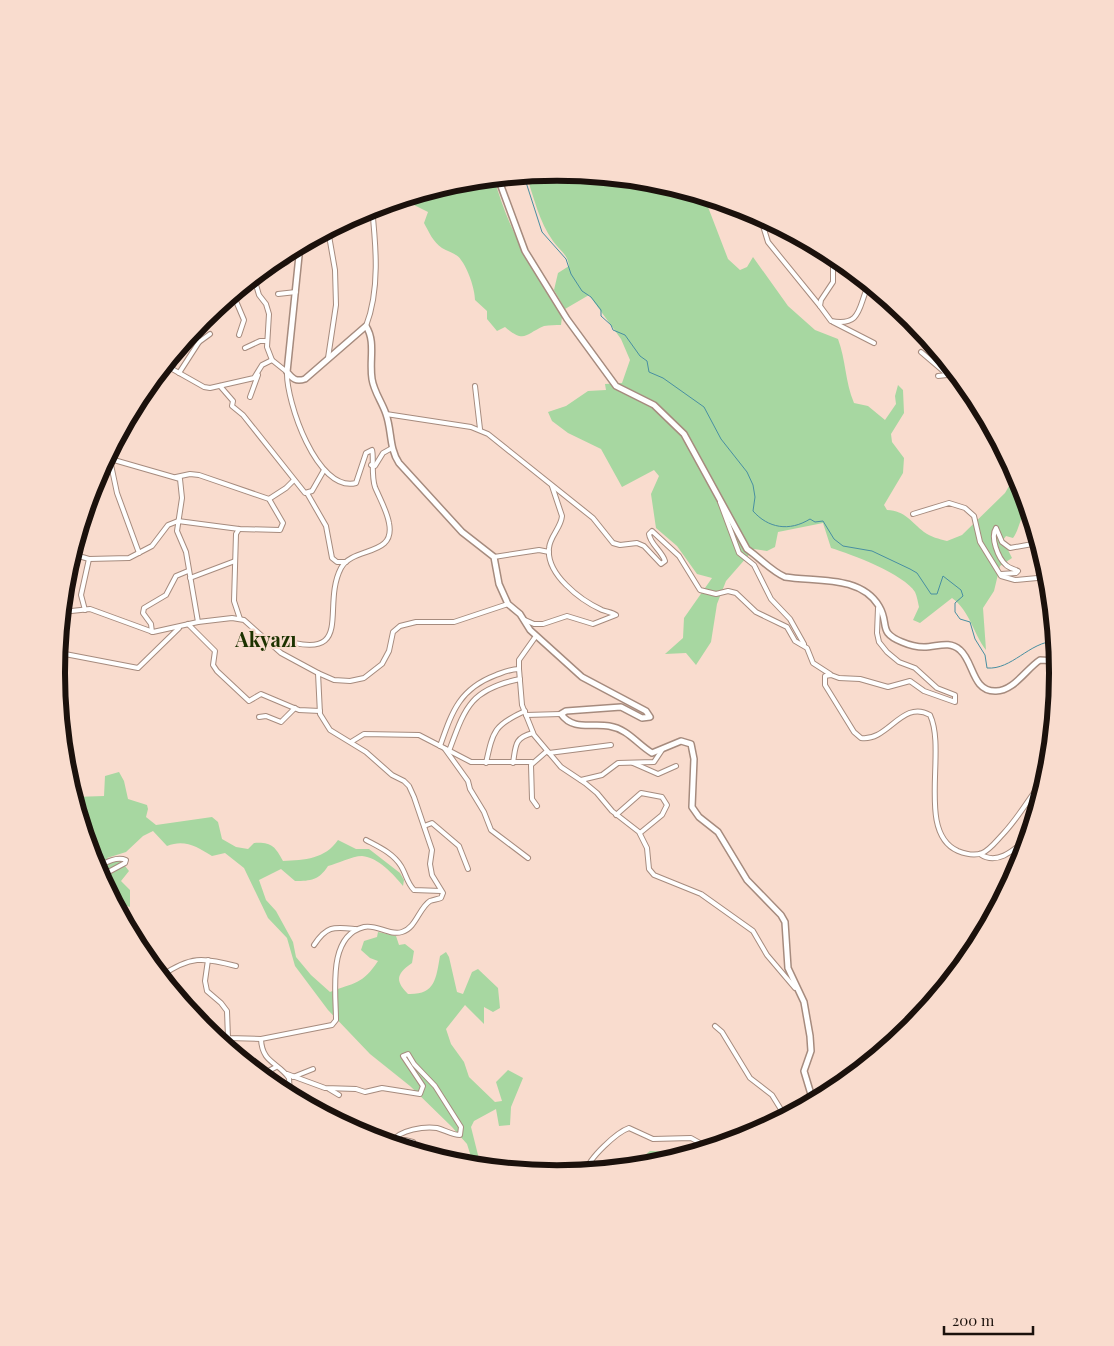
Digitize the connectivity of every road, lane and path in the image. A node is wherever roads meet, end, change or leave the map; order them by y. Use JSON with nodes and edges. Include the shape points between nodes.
{"nodes":[{"id":1,"x":500,"y":184,"type":"edge"},
{"id":2,"x":373,"y":217,"type":"edge"},
{"id":3,"x":763,"y":227,"type":"edge"},
{"id":4,"x":329,"y":237,"type":"edge"},
{"id":5,"x":299,"y":254,"type":"edge"},
{"id":6,"x":833,"y":266,"type":"edge"},
{"id":7,"x":255,"y":284,"type":"edge"},
{"id":8,"x":866,"y":291,"type":"edge"},
{"id":9,"x":296,"y":292,"type":"junction"},
{"id":10,"x":278,"y":294,"type":"dead end"},
{"id":11,"x":236,"y":301,"type":"edge"},
{"id":12,"x":820,"y":306,"type":"junction"},
{"id":13,"x":831,"y":321,"type":"junction"},
{"id":14,"x":366,"y":326,"type":"junction"},
{"id":15,"x":210,"y":334,"type":"dead end"},
{"id":16,"x":239,"y":335,"type":"dead end"},
{"id":17,"x":197,"y":338,"type":"edge"},
{"id":18,"x":267,"y":341,"type":"junction"},
{"id":19,"x":199,"y":342,"type":"junction"},
{"id":20,"x":874,"y":343,"type":"dead end"},
{"id":21,"x":245,"y":348,"type":"dead end"},
{"id":22,"x":921,"y":352,"type":"dead end"},
{"id":23,"x":328,"y":358,"type":"junction"},
{"id":24,"x":272,"y":360,"type":"junction"},
{"id":25,"x":171,"y":368,"type":"edge"},
{"id":26,"x":287,"y":372,"type":"junction"},
{"id":27,"x":179,"y":373,"type":"junction"},
{"id":28,"x":258,"y":375,"type":"junction"},
{"id":29,"x":948,"y":375,"type":"joint"},
{"id":30,"x":938,"y":376,"type":"dead end"},
{"id":31,"x":220,"y":386,"type":"junction"},
{"id":32,"x":475,"y":386,"type":"dead end"},
{"id":33,"x":250,"y":397,"type":"dead end"},
{"id":34,"x":386,"y":414,"type":"junction"},
{"id":35,"x":480,"y":429,"type":"junction"},
{"id":36,"x":392,"y":448,"type":"junction"},
{"id":37,"x":113,"y":460,"type":"edge"},
{"id":38,"x":371,"y":466,"type":"junction"},
{"id":39,"x":110,"y":468,"type":"edge"},
{"id":40,"x":324,"y":470,"type":"junction"},
{"id":41,"x":176,"y":477,"type":"junction"},
{"id":42,"x":294,"y":480,"type":"junction"},
{"id":43,"x":552,"y":485,"type":"junction"},
{"id":44,"x":307,"y":494,"type":"junction"},
{"id":45,"x":718,"y":496,"type":"junction"},
{"id":46,"x":269,"y":499,"type":"junction"},
{"id":47,"x":913,"y":514,"type":"dead end"},
{"id":48,"x":178,"y":521,"type":"junction"},
{"id":49,"x":239,"y":529,"type":"junction"},
{"id":50,"x":1031,"y":544,"type":"edge"},
{"id":51,"x":549,"y":552,"type":"junction"},
{"id":52,"x":139,"y":553,"type":"junction"},
{"id":53,"x":79,"y":556,"type":"edge"},
{"id":54,"x":494,"y":557,"type":"junction"},
{"id":55,"x":89,"y":559,"type":"junction"},
{"id":56,"x":235,"y":561,"type":"junction"},
{"id":57,"x":346,"y":562,"type":"junction"},
{"id":58,"x":188,"y":570,"type":"junction"},
{"id":59,"x":1002,"y":574,"type":"junction"},
{"id":60,"x":1040,"y":577,"type":"edge"},
{"id":61,"x":508,"y":604,"type":"junction"},
{"id":62,"x":878,"y":604,"type":"junction"},
{"id":63,"x":85,"y":610,"type":"junction"},
{"id":64,"x":69,"y":611,"type":"edge"},
{"id":65,"x":523,"y":618,"type":"junction"},
{"id":66,"x":240,"y":619,"type":"junction"},
{"id":67,"x":198,"y":622,"type":"junction"},
{"id":68,"x":188,"y":624,"type":"junction"},
{"id":69,"x":180,"y":626,"type":"junction"},
{"id":70,"x":152,"y":632,"type":"junction"},
{"id":71,"x":536,"y":636,"type":"junction"},
{"id":72,"x":270,"y":640,"type":"junction"},
{"id":73,"x":807,"y":648,"type":"junction"},
{"id":74,"x":66,"y":654,"type":"edge"},
{"id":75,"x":1049,"y":661,"type":"edge"},
{"id":76,"x":519,"y":669,"type":"junction"},
{"id":77,"x":318,"y":673,"type":"junction"},
{"id":78,"x":831,"y":675,"type":"junction"},
{"id":79,"x":520,"y":679,"type":"junction"},
{"id":80,"x":295,"y":708,"type":"junction"},
{"id":81,"x":320,"y":711,"type":"junction"},
{"id":82,"x":525,"y":713,"type":"junction"},
{"id":83,"x":561,"y":714,"type":"junction"},
{"id":84,"x":259,"y":717,"type":"dead end"},
{"id":85,"x":533,"y":733,"type":"junction"},
{"id":86,"x":351,"y":742,"type":"junction"},
{"id":87,"x":611,"y":745,"type":"dead end"},
{"id":88,"x":440,"y":746,"type":"junction"},
{"id":89,"x":447,"y":750,"type":"junction"},
{"id":90,"x":662,"y":750,"type":"junction"},
{"id":91,"x":548,"y":752,"type":"junction"},
{"id":92,"x":532,"y":762,"type":"junction"},
{"id":93,"x":630,"y":762,"type":"junction"},
{"id":94,"x":486,"y":763,"type":"junction"},
{"id":95,"x":513,"y":763,"type":"junction"},
{"id":96,"x":676,"y":766,"type":"dead end"},
{"id":97,"x":581,"y":780,"type":"junction"},
{"id":98,"x":1033,"y":795,"type":"edge"},
{"id":99,"x":537,"y":806,"type":"dead end"},
{"id":100,"x":616,"y":815,"type":"junction"},
{"id":101,"x":424,"y":826,"type":"junction"},
{"id":102,"x":640,"y":833,"type":"junction"},
{"id":103,"x":366,"y":840,"type":"dead end"},
{"id":104,"x":1017,"y":847,"type":"edge"},
{"id":105,"x":980,"y":854,"type":"junction"},
{"id":106,"x":528,"y":858,"type":"dead end"},
{"id":107,"x":103,"y":864,"type":"edge"},
{"id":108,"x":468,"y":869,"type":"dead end"},
{"id":109,"x":107,"y":872,"type":"edge"},
{"id":110,"x":441,"y":891,"type":"junction"},
{"id":111,"x":358,"y":930,"type":"junction"},
{"id":112,"x":314,"y":945,"type":"dead end"},
{"id":113,"x":208,"y":960,"type":"junction"},
{"id":114,"x":236,"y":966,"type":"dead end"},
{"id":115,"x":167,"y":972,"type":"edge"},
{"id":116,"x":802,"y":995,"type":"junction"},
{"id":117,"x":715,"y":1026,"type":"dead end"},
{"id":118,"x":228,"y":1038,"type":"joint"},
{"id":119,"x":261,"y":1039,"type":"junction"},
{"id":120,"x":276,"y":1067,"type":"junction"},
{"id":121,"x":312,"y":1069,"type":"dead end"},
{"id":122,"x":268,"y":1071,"type":"edge"},
{"id":123,"x":287,"y":1074,"type":"junction"},
{"id":124,"x":293,"y":1076,"type":"junction"},
{"id":125,"x":290,"y":1086,"type":"edge"},
{"id":126,"x":327,"y":1088,"type":"junction"},
{"id":127,"x":811,"y":1094,"type":"edge"},
{"id":128,"x":340,"y":1095,"type":"dead end"},
{"id":129,"x":782,"y":1110,"type":"edge"},
{"id":130,"x":395,"y":1137,"type":"edge"},
{"id":131,"x":700,"y":1143,"type":"edge"},
{"id":132,"x":590,"y":1164,"type":"edge"}],
"edges":[{"from":1,"to":45,"type":"main road","via":[[525,251],[566,319],[616,386],[654,405],[684,434]]},
{"from":2,"to":14,"type":"street","via":[[377,260],[371,312]]},
{"from":3,"to":12,"type":"street","via":[[768,242]]},
{"from":4,"to":23,"type":"street","via":[[336,305]]},
{"from":5,"to":9,"type":"main road"},
{"from":6,"to":12,"type":"street","via":[[833,282]]},
{"from":7,"to":18,"type":"street","via":[[269,314]]},
{"from":8,"to":13,"type":"street","via":[[860,311],[853,318],[845,322]]},
{"from":9,"to":10,"type":"street"},
{"from":9,"to":26,"type":"main road"},
{"from":11,"to":16,"type":"street","via":[[244,320]]},
{"from":12,"to":13,"type":"street"},
{"from":13,"to":20,"type":"street"},
{"from":14,"to":23,"type":"main road"},
{"from":14,"to":34,"type":"main road","via":[[372,340],[373,389]]},
{"from":15,"to":19,"type":"street"},
{"from":17,"to":19,"type":"street"},
{"from":18,"to":21,"type":"street"},
{"from":18,"to":24,"type":"street"},
{"from":19,"to":27,"type":"street"},
{"from":22,"to":29,"type":"street"},
{"from":23,"to":26,"type":"main road","via":[[305,379],[294,380]]},
{"from":24,"to":26,"type":"street"},
{"from":24,"to":28,"type":"street","via":[[262,365]]},
{"from":25,"to":27,"type":"street"},
{"from":26,"to":40,"type":"street","via":[[294,412]]},
{"from":27,"to":31,"type":"street","via":[[204,387]]},
{"from":28,"to":31,"type":"street"},
{"from":28,"to":33,"type":"street"},
{"from":29,"to":30,"type":"street"},
{"from":31,"to":42,"type":"street","via":[[233,401],[232,406],[243,415]]},
{"from":32,"to":35,"type":"street"},
{"from":34,"to":35,"type":"street"},
{"from":34,"to":36,"type":"main road"},
{"from":35,"to":43,"type":"street"},
{"from":36,"to":38,"type":"street","via":[[383,453],[375,466]]},
{"from":36,"to":54,"type":"main road","via":[[399,463],[445,514]]},
{"from":37,"to":41,"type":"street"},
{"from":38,"to":40,"type":"street","via":[[374,454],[369,450],[356,483],[348,485],[338,482]]},
{"from":38,"to":57,"type":"street","via":[[390,532],[383,546]]},
{"from":39,"to":52,"type":"street"},
{"from":40,"to":44,"type":"street"},
{"from":41,"to":46,"type":"street","via":[[199,475]]},
{"from":41,"to":48,"type":"street","via":[[180,479],[181,492]]},
{"from":42,"to":44,"type":"street"},
{"from":42,"to":46,"type":"street"},
{"from":43,"to":51,"type":"street","via":[[562,516],[552,533]]},
{"from":43,"to":73,"type":"street","via":[[593,518],[612,543],[637,543],[661,564],[665,561],[662,553],[649,538],[652,531],[679,556],[700,590],[716,594],[736,593],[756,612],[787,627],[795,642]]},
{"from":44,"to":57,"type":"street","via":[[326,526],[332,558]]},
{"from":45,"to":62,"type":"main road","via":[[747,549],[776,573],[785,578],[854,585]]},
{"from":45,"to":73,"type":"street","via":[[740,553],[754,565],[771,599],[790,619]]},
{"from":46,"to":49,"type":"street","via":[[283,523],[280,530]]},
{"from":47,"to":59,"type":"street","via":[[949,503],[966,508],[974,516],[980,542]]},
{"from":48,"to":49,"type":"street"},
{"from":48,"to":52,"type":"street","via":[[168,525],[152,546]]},
{"from":48,"to":58,"type":"street","via":[[177,531],[186,552]]},
{"from":49,"to":56,"type":"street"},
{"from":50,"to":59,"type":"street","via":[[1016,548],[1005,546],[996,528],[994,541],[999,555],[1007,566],[1018,571]]},
{"from":51,"to":54,"type":"street","via":[[539,550]]},
{"from":51,"to":65,"type":"street","via":[[550,565],[564,584],[600,609],[616,615],[593,624],[567,616],[543,624],[534,624]]},
{"from":52,"to":55,"type":"street","via":[[129,558]]},
{"from":53,"to":55,"type":"street"},
{"from":54,"to":61,"type":"main road","via":[[499,584]]},
{"from":55,"to":63,"type":"street","via":[[81,595]]},
{"from":56,"to":58,"type":"street","via":[[190,579]]},
{"from":56,"to":66,"type":"street","via":[[234,601]]},
{"from":57,"to":72,"type":"street","via":[[336,582],[335,614],[327,638],[321,643],[308,645],[276,638]]},
{"from":58,"to":67,"type":"street"},
{"from":58,"to":70,"type":"street","via":[[176,576],[166,595],[144,608],[143,613],[152,624]]},
{"from":59,"to":60,"type":"street","via":[[1009,579]]},
{"from":61,"to":65,"type":"main road"},
{"from":61,"to":77,"type":"street","via":[[454,622],[416,622],[400,626],[393,632],[382,664],[364,678],[334,680]]},
{"from":62,"to":75,"type":"main road","via":[[885,631],[890,636],[916,647],[953,646],[967,659],[979,685],[985,689],[995,692],[1011,686],[1040,660]]},
{"from":62,"to":78,"type":"street","via":[[877,633],[883,647],[899,662],[915,668],[928,682],[954,695],[955,702],[924,691],[910,681],[888,687]]},
{"from":63,"to":64,"type":"street"},
{"from":63,"to":70,"type":"street"},
{"from":65,"to":71,"type":"main road"},
{"from":66,"to":67,"type":"street"},
{"from":66,"to":72,"type":"street"},
{"from":67,"to":68,"type":"street"},
{"from":68,"to":69,"type":"street"},
{"from":68,"to":80,"type":"street","via":[[215,651],[213,665],[249,701],[261,694]]},
{"from":69,"to":70,"type":"street"},
{"from":69,"to":74,"type":"street","via":[[138,668]]},
{"from":71,"to":76,"type":"street","via":[[520,660]]},
{"from":71,"to":83,"type":"main road","via":[[582,677],[646,711],[650,717],[642,718],[621,707]]},
{"from":72,"to":77,"type":"street","via":[[281,653]]},
{"from":73,"to":78,"type":"street","via":[[813,663]]},
{"from":76,"to":79,"type":"street"},
{"from":76,"to":88,"type":"street","via":[[488,678],[467,691],[454,709]]},
{"from":77,"to":81,"type":"street"},
{"from":78,"to":105,"type":"street","via":[[824,676],[825,685],[854,732],[862,738],[875,737],[910,712],[918,710],[930,716],[936,740],[938,828],[944,841],[952,848],[963,853]]},
{"from":79,"to":82,"type":"street"},
{"from":79,"to":89,"type":"street","via":[[500,684],[472,699]]},
{"from":80,"to":81,"type":"street"},
{"from":80,"to":84,"type":"street","via":[[281,722],[266,716]]},
{"from":81,"to":86,"type":"street","via":[[330,730]]},
{"from":82,"to":83,"type":"street"},
{"from":82,"to":85,"type":"street"},
{"from":82,"to":94,"type":"street","via":[[499,725]]},
{"from":83,"to":90,"type":"main road","via":[[575,724],[591,727],[608,725],[619,729],[652,753]]},
{"from":85,"to":91,"type":"street"},
{"from":85,"to":95,"type":"street","via":[[517,741]]},
{"from":86,"to":88,"type":"street","via":[[364,734],[388,733],[419,735]]},
{"from":86,"to":101,"type":"street","via":[[404,781],[414,797]]},
{"from":87,"to":91,"type":"street"},
{"from":88,"to":89,"type":"street"},
{"from":89,"to":94,"type":"street","via":[[471,762]]},
{"from":89,"to":106,"type":"street","via":[[468,780],[491,830]]},
{"from":90,"to":93,"type":"street","via":[[654,762]]},
{"from":90,"to":116,"type":"main road","via":[[681,741],[691,744],[694,759],[692,807],[718,832],[746,880],[781,915],[787,934],[788,968]]},
{"from":91,"to":92,"type":"street"},
{"from":91,"to":97,"type":"street","via":[[561,767]]},
{"from":92,"to":95,"type":"street"},
{"from":92,"to":99,"type":"street","via":[[532,799]]},
{"from":93,"to":96,"type":"street","via":[[658,774]]},
{"from":93,"to":97,"type":"street","via":[[618,763],[602,775]]},
{"from":94,"to":95,"type":"street"},
{"from":97,"to":100,"type":"street"},
{"from":98,"to":105,"type":"street","via":[[996,844]]},
{"from":100,"to":102,"type":"street"},
{"from":100,"to":102,"type":"street","via":[[641,793],[665,799],[667,805],[662,816]]},
{"from":101,"to":108,"type":"street","via":[[432,824],[459,846]]},
{"from":101,"to":110,"type":"street","via":[[432,850],[432,875]]},
{"from":102,"to":116,"type":"street","via":[[649,869],[654,875],[701,894],[753,931],[767,955]]},
{"from":103,"to":110,"type":"street","via":[[393,856],[414,890]]},
{"from":104,"to":105,"type":"street","via":[[996,858],[989,859]]},
{"from":107,"to":109,"type":"street","via":[[126,860]]},
{"from":110,"to":111,"type":"street","via":[[441,898],[430,901],[403,932],[373,927]]},
{"from":111,"to":112,"type":"street","via":[[328,929],[321,933]]},
{"from":111,"to":119,"type":"street","via":[[345,939],[340,950],[336,1020],[332,1025]]},
{"from":113,"to":114,"type":"street"},
{"from":113,"to":115,"type":"street","via":[[192,959]]},
{"from":113,"to":118,"type":"street","via":[[207,991],[226,1011]]},
{"from":116,"to":127,"type":"main road","via":[[811,1050],[804,1076]]},
{"from":117,"to":129,"type":"street","via":[[750,1078],[772,1095]]},
{"from":118,"to":119,"type":"street"},
{"from":119,"to":120,"type":"street","via":[[261,1049]]},
{"from":120,"to":122,"type":"street"},
{"from":120,"to":123,"type":"street"},
{"from":121,"to":124,"type":"street"},
{"from":123,"to":124,"type":"street"},
{"from":123,"to":125,"type":"street"},
{"from":124,"to":126,"type":"street"},
{"from":126,"to":128,"type":"street"},
{"from":126,"to":130,"type":"street","via":[[365,1092],[382,1088],[420,1094],[423,1086],[403,1056],[408,1054],[435,1086],[462,1132],[460,1135],[437,1128],[423,1129]]},
{"from":131,"to":132,"type":"street","via":[[691,1138],[653,1140],[630,1128],[620,1132]]}]}
